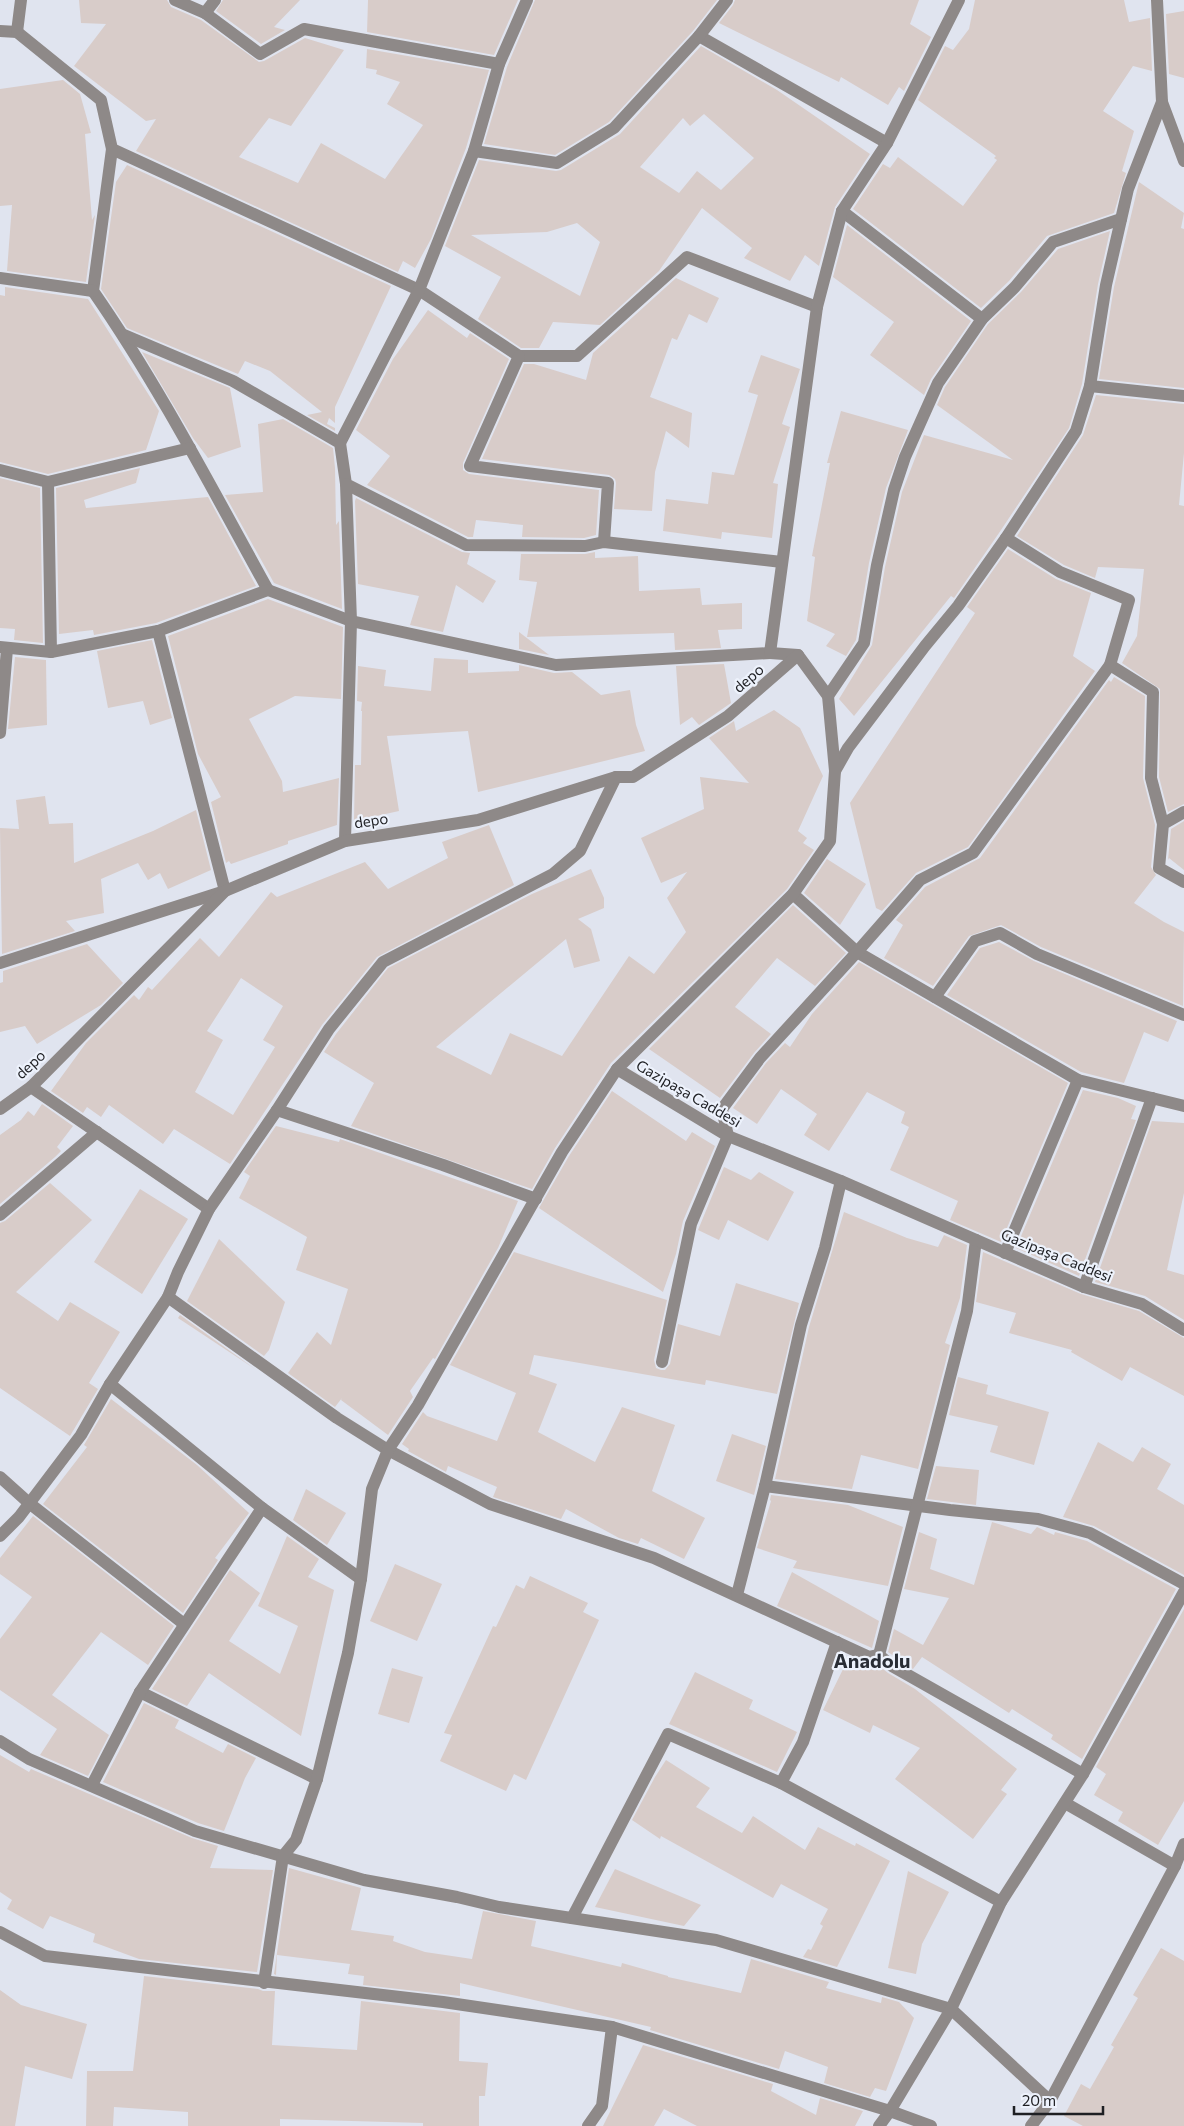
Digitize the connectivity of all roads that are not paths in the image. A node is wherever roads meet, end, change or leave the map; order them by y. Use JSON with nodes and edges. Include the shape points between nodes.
{"nodes":[{"id":1,"x":21,"y":0,"type":"edge"},
{"id":2,"x":175,"y":0,"type":"edge"},
{"id":3,"x":215,"y":0,"type":"edge"},
{"id":4,"x":527,"y":0,"type":"edge"},
{"id":5,"x":727,"y":0,"type":"edge"},
{"id":6,"x":959,"y":0,"type":"edge"},
{"id":7,"x":1157,"y":0,"type":"edge"},
{"id":8,"x":205,"y":13,"type":"junction"},
{"id":9,"x":0,"y":31,"type":"edge"},
{"id":10,"x":17,"y":32,"type":"junction"},
{"id":11,"x":699,"y":36,"type":"junction"},
{"id":12,"x":499,"y":64,"type":"junction"},
{"id":13,"x":1162,"y":102,"type":"junction"},
{"id":14,"x":887,"y":143,"type":"junction"},
{"id":15,"x":112,"y":149,"type":"junction"},
{"id":16,"x":474,"y":151,"type":"junction"},
{"id":17,"x":1184,"y":161,"type":"edge"},
{"id":18,"x":842,"y":211,"type":"junction"},
{"id":19,"x":1121,"y":219,"type":"junction"},
{"id":20,"x":0,"y":278,"type":"edge"},
{"id":21,"x":419,"y":290,"type":"junction"},
{"id":22,"x":93,"y":291,"type":"junction"},
{"id":23,"x":817,"y":307,"type":"junction"},
{"id":24,"x":982,"y":319,"type":"junction"},
{"id":25,"x":124,"y":335,"type":"junction"},
{"id":26,"x":520,"y":356,"type":"junction"},
{"id":27,"x":1090,"y":386,"type":"junction"},
{"id":28,"x":1184,"y":396,"type":"edge"},
{"id":29,"x":340,"y":443,"type":"junction"},
{"id":30,"x":190,"y":448,"type":"junction"},
{"id":31,"x":0,"y":470,"type":"edge"},
{"id":32,"x":48,"y":482,"type":"junction"},
{"id":33,"x":346,"y":484,"type":"junction"},
{"id":34,"x":1006,"y":538,"type":"junction"},
{"id":35,"x":604,"y":542,"type":"junction"},
{"id":36,"x":782,"y":562,"type":"junction"},
{"id":37,"x":268,"y":590,"type":"junction"},
{"id":38,"x":351,"y":621,"type":"junction"},
{"id":39,"x":158,"y":631,"type":"junction"},
{"id":40,"x":4,"y":648,"type":"edge"},
{"id":41,"x":51,"y":652,"type":"junction"},
{"id":42,"x":770,"y":653,"type":"junction"},
{"id":43,"x":798,"y":655,"type":"junction"},
{"id":44,"x":1110,"y":665,"type":"junction"},
{"id":45,"x":828,"y":696,"type":"junction"},
{"id":46,"x":0,"y":732,"type":"edge"},
{"id":47,"x":836,"y":771,"type":"junction"},
{"id":48,"x":616,"y":777,"type":"junction"},
{"id":49,"x":1184,"y":812,"type":"edge"},
{"id":50,"x":1163,"y":824,"type":"junction"},
{"id":51,"x":345,"y":841,"type":"junction"},
{"id":52,"x":1184,"y":882,"type":"edge"},
{"id":53,"x":225,"y":891,"type":"junction"},
{"id":54,"x":793,"y":894,"type":"junction"},
{"id":55,"x":857,"y":952,"type":"junction"},
{"id":56,"x":0,"y":963,"type":"edge"},
{"id":57,"x":935,"y":997,"type":"junction"},
{"id":58,"x":1184,"y":1015,"type":"edge"},
{"id":59,"x":617,"y":1069,"type":"junction"},
{"id":60,"x":1078,"y":1080,"type":"junction"},
{"id":61,"x":31,"y":1087,"type":"junction"},
{"id":62,"x":1152,"y":1098,"type":"junction"},
{"id":63,"x":1184,"y":1106,"type":"edge"},
{"id":64,"x":0,"y":1110,"type":"edge"},
{"id":65,"x":277,"y":1110,"type":"junction"},
{"id":66,"x":97,"y":1132,"type":"junction"},
{"id":67,"x":728,"y":1136,"type":"junction"},
{"id":68,"x":841,"y":1181,"type":"junction"},
{"id":69,"x":536,"y":1199,"type":"junction"},
{"id":70,"x":209,"y":1209,"type":"junction"},
{"id":71,"x":0,"y":1215,"type":"edge"},
{"id":72,"x":976,"y":1240,"type":"junction"},
{"id":73,"x":1005,"y":1252,"type":"junction"},
{"id":74,"x":1084,"y":1287,"type":"junction"},
{"id":75,"x":168,"y":1297,"type":"junction"},
{"id":76,"x":1184,"y":1330,"type":"edge"},
{"id":77,"x":662,"y":1362,"type":"dead end"},
{"id":78,"x":110,"y":1384,"type":"junction"},
{"id":79,"x":388,"y":1450,"type":"junction"},
{"id":80,"x":0,"y":1477,"type":"edge"},
{"id":81,"x":764,"y":1486,"type":"junction"},
{"id":82,"x":29,"y":1504,"type":"junction"},
{"id":83,"x":917,"y":1506,"type":"junction"},
{"id":84,"x":262,"y":1508,"type":"junction"},
{"id":85,"x":0,"y":1536,"type":"edge"},
{"id":86,"x":361,"y":1579,"type":"junction"},
{"id":87,"x":1184,"y":1584,"type":"edge"},
{"id":88,"x":1184,"y":1592,"type":"edge"},
{"id":89,"x":737,"y":1595,"type":"junction"},
{"id":90,"x":184,"y":1624,"type":"junction"},
{"id":91,"x":837,"y":1642,"type":"junction"},
{"id":92,"x":879,"y":1655,"type":"junction"},
{"id":93,"x":140,"y":1692,"type":"junction"},
{"id":94,"x":0,"y":1741,"type":"edge"},
{"id":95,"x":1083,"y":1774,"type":"junction"},
{"id":96,"x":317,"y":1779,"type":"junction"},
{"id":97,"x":780,"y":1783,"type":"junction"},
{"id":98,"x":92,"y":1785,"type":"junction"},
{"id":99,"x":1065,"y":1804,"type":"junction"},
{"id":100,"x":1184,"y":1844,"type":"edge"},
{"id":101,"x":283,"y":1856,"type":"junction"},
{"id":102,"x":1175,"y":1866,"type":"junction"},
{"id":103,"x":1001,"y":1902,"type":"junction"},
{"id":104,"x":572,"y":1918,"type":"junction"},
{"id":105,"x":0,"y":1932,"type":"edge"},
{"id":106,"x":264,"y":1983,"type":"junction"},
{"id":107,"x":951,"y":2009,"type":"junction"},
{"id":108,"x":612,"y":2028,"type":"junction"},
{"id":109,"x":1050,"y":2101,"type":"junction"},
{"id":110,"x":890,"y":2111,"type":"junction"},
{"id":111,"x":588,"y":2126,"type":"edge"},
{"id":112,"x":879,"y":2126,"type":"edge"},
{"id":113,"x":931,"y":2126,"type":"edge"},
{"id":114,"x":1031,"y":2126,"type":"edge"}],
"edges":[{"from":1,"to":10,"type":"street"},
{"from":2,"to":8,"type":"street"},
{"from":3,"to":8,"type":"street"},
{"from":4,"to":12,"type":"street"},
{"from":5,"to":11,"type":"street"},
{"from":6,"to":14,"type":"street"},
{"from":7,"to":13,"type":"street"},
{"from":8,"to":12,"type":"street","via":[[260,54],[304,29]]},
{"from":9,"to":10,"type":"street"},
{"from":10,"to":15,"type":"street","via":[[101,100]]},
{"from":11,"to":14,"type":"street"},
{"from":11,"to":16,"type":"street","via":[[614,128],[558,164]]},
{"from":12,"to":16,"type":"street"},
{"from":13,"to":17,"type":"street"},
{"from":13,"to":19,"type":"street","via":[[1128,189]]},
{"from":14,"to":18,"type":"street"},
{"from":15,"to":21,"type":"street"},
{"from":15,"to":22,"type":"street"},
{"from":16,"to":21,"type":"street"},
{"from":18,"to":23,"type":"street"},
{"from":18,"to":24,"type":"street"},
{"from":19,"to":24,"type":"street","via":[[1053,242],[1015,287]]},
{"from":19,"to":27,"type":"street","via":[[1106,285]]},
{"from":20,"to":22,"type":"street"},
{"from":21,"to":26,"type":"street"},
{"from":21,"to":29,"type":"street"},
{"from":22,"to":25,"type":"street"},
{"from":23,"to":26,"type":"street","via":[[687,257],[577,356]]},
{"from":23,"to":36,"type":"street"},
{"from":24,"to":45,"type":"street","via":[[938,383],[905,457],[877,565],[864,643]]},
{"from":25,"to":29,"type":"street","via":[[233,381]]},
{"from":25,"to":30,"type":"street"},
{"from":26,"to":35,"type":"street","via":[[470,466],[608,483]]},
{"from":27,"to":28,"type":"street"},
{"from":27,"to":34,"type":"street","via":[[1076,431]]},
{"from":29,"to":33,"type":"street"},
{"from":30,"to":32,"type":"street"},
{"from":30,"to":37,"type":"street"},
{"from":31,"to":32,"type":"street"},
{"from":32,"to":41,"type":"street"},
{"from":33,"to":35,"type":"street","via":[[466,545],[585,546]]},
{"from":33,"to":38,"type":"street"},
{"from":34,"to":44,"type":"street","via":[[1060,572],[1129,600]]},
{"from":34,"to":47,"type":"street","via":[[958,606],[848,748]]},
{"from":35,"to":36,"type":"street"},
{"from":36,"to":42,"type":"street"},
{"from":37,"to":38,"type":"street"},
{"from":37,"to":39,"type":"street"},
{"from":38,"to":42,"type":"street","via":[[556,665]]},
{"from":38,"to":51,"type":"street"},
{"from":39,"to":41,"type":"street"},
{"from":39,"to":53,"type":"street"},
{"from":40,"to":41,"type":"street"},
{"from":40,"to":46,"type":"street"},
{"from":42,"to":43,"type":"street"},
{"from":43,"to":45,"type":"street"},
{"from":43,"to":48,"type":"street","name":"depo","via":[[728,716],[632,777]]},
{"from":44,"to":50,"type":"street","via":[[1153,692],[1151,778]]},
{"from":44,"to":55,"type":"street","via":[[973,853],[920,880]]},
{"from":45,"to":47,"type":"street","name":"Gazipaşa Caddesi"},
{"from":47,"to":54,"type":"street","name":"Gazipaşa Caddesi","via":[[830,840]]},
{"from":48,"to":51,"type":"street","name":"depo","via":[[478,820]]},
{"from":48,"to":65,"type":"street","via":[[580,851],[553,874],[383,962],[329,1029]]},
{"from":49,"to":50,"type":"street"},
{"from":50,"to":52,"type":"street","via":[[1159,868]]},
{"from":51,"to":53,"type":"street","name":"depo"},
{"from":53,"to":56,"type":"street"},
{"from":53,"to":61,"type":"street","name":"depo"},
{"from":54,"to":55,"type":"street"},
{"from":54,"to":59,"type":"street","name":"Gazipaşa Caddesi"},
{"from":55,"to":57,"type":"street"},
{"from":55,"to":67,"type":"street","via":[[760,1058],[722,1109]]},
{"from":57,"to":58,"type":"street","via":[[975,941],[1000,934],[1037,954]]},
{"from":57,"to":60,"type":"street"},
{"from":59,"to":67,"type":"street","name":"Gazipaşa Caddesi"},
{"from":59,"to":69,"type":"street","via":[[562,1152]]},
{"from":60,"to":62,"type":"street"},
{"from":60,"to":73,"type":"street"},
{"from":61,"to":64,"type":"street","name":"depo"},
{"from":61,"to":66,"type":"street"},
{"from":62,"to":63,"type":"street"},
{"from":62,"to":74,"type":"street"},
{"from":65,"to":69,"type":"street"},
{"from":65,"to":70,"type":"street"},
{"from":66,"to":70,"type":"street"},
{"from":66,"to":71,"type":"street"},
{"from":67,"to":68,"type":"street","name":"Gazipaşa Caddesi"},
{"from":67,"to":77,"type":"street","via":[[691,1224]]},
{"from":68,"to":72,"type":"street","name":"Gazipaşa Caddesi"},
{"from":68,"to":81,"type":"street","via":[[825,1248],[801,1325]]},
{"from":69,"to":79,"type":"street"},
{"from":70,"to":75,"type":"street"},
{"from":72,"to":73,"type":"street","name":"Gazipaşa Caddesi"},
{"from":72,"to":83,"type":"street","via":[[967,1311]]},
{"from":73,"to":74,"type":"street","name":"Gazipaşa Caddesi"},
{"from":74,"to":76,"type":"street","name":"Gazipaşa Caddesi","via":[[1142,1304]]},
{"from":75,"to":78,"type":"street"},
{"from":75,"to":79,"type":"street","via":[[337,1418]]},
{"from":78,"to":82,"type":"street","via":[[81,1434]]},
{"from":78,"to":84,"type":"street"},
{"from":79,"to":86,"type":"street","via":[[372,1489]]},
{"from":79,"to":89,"type":"street","via":[[490,1504],[654,1558]]},
{"from":80,"to":82,"type":"street"},
{"from":81,"to":83,"type":"street"},
{"from":81,"to":89,"type":"street"},
{"from":82,"to":85,"type":"street"},
{"from":82,"to":90,"type":"street"},
{"from":83,"to":87,"type":"street","via":[[1038,1519],[1090,1533]]},
{"from":83,"to":92,"type":"street"},
{"from":84,"to":86,"type":"street"},
{"from":84,"to":90,"type":"street"},
{"from":86,"to":96,"type":"street","via":[[348,1653]]},
{"from":88,"to":95,"type":"street"},
{"from":89,"to":91,"type":"street"},
{"from":90,"to":93,"type":"street"},
{"from":91,"to":92,"type":"street","via":[[869,1657]]},
{"from":91,"to":97,"type":"street","via":[[803,1742]]},
{"from":92,"to":95,"type":"street","via":[[892,1666]]},
{"from":93,"to":96,"type":"street"},
{"from":93,"to":98,"type":"street"},
{"from":94,"to":98,"type":"street","via":[[29,1758]]},
{"from":95,"to":99,"type":"street"},
{"from":96,"to":101,"type":"street","via":[[296,1840]]},
{"from":97,"to":103,"type":"street"},
{"from":97,"to":104,"type":"street","via":[[668,1734]]},
{"from":98,"to":101,"type":"street","via":[[195,1831]]},
{"from":99,"to":102,"type":"street"},
{"from":99,"to":103,"type":"street"},
{"from":100,"to":102,"type":"street"},
{"from":101,"to":104,"type":"street","via":[[364,1880]]},
{"from":101,"to":106,"type":"street"},
{"from":102,"to":109,"type":"street"},
{"from":103,"to":107,"type":"street"},
{"from":104,"to":107,"type":"street","via":[[716,1940]]},
{"from":105,"to":106,"type":"street","via":[[46,1956]]},
{"from":106,"to":108,"type":"street","via":[[443,2002]]},
{"from":107,"to":109,"type":"street"},
{"from":107,"to":110,"type":"street"},
{"from":108,"to":110,"type":"street"},
{"from":108,"to":111,"type":"street","via":[[602,2106]]},
{"from":109,"to":114,"type":"street"},
{"from":110,"to":112,"type":"street"},
{"from":110,"to":113,"type":"street"}]}
